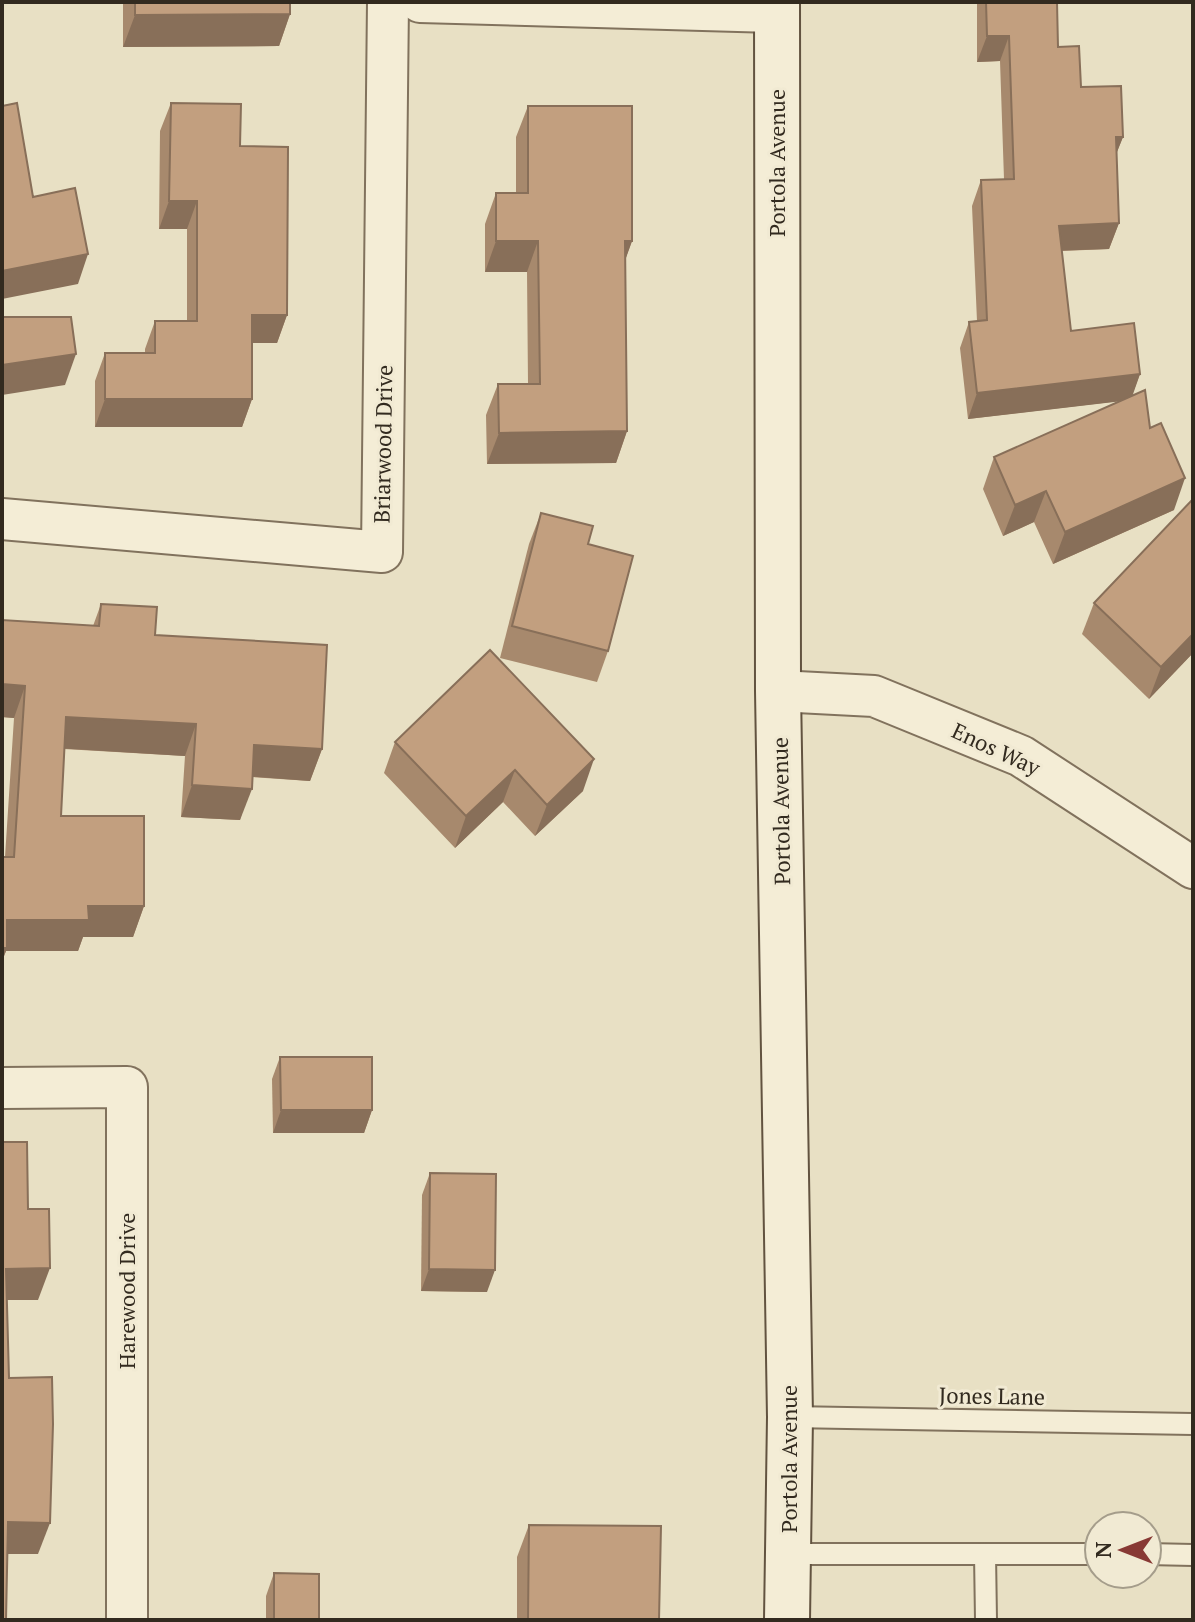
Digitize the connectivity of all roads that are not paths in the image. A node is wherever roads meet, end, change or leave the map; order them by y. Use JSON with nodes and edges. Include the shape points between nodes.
{"nodes":[{"id":1,"x":388,"y":2,"type":"edge"},
{"id":2,"x":420,"y":2,"type":"edge"},
{"id":3,"x":777,"y":7,"type":"edge"},
{"id":4,"x":2,"y":519,"type":"edge"},
{"id":5,"x":778,"y":691,"type":"junction"},
{"id":6,"x":1193,"y":868,"type":"edge"},
{"id":7,"x":2,"y":1088,"type":"edge"},
{"id":8,"x":790,"y":1417,"type":"junction"},
{"id":9,"x":1193,"y":1424,"type":"edge"},
{"id":10,"x":788,"y":1554,"type":"junction"},
{"id":11,"x":985,"y":1554,"type":"junction"},
{"id":12,"x":1083,"y":1554,"type":"edge"},
{"id":13,"x":1163,"y":1554,"type":"edge"},
{"id":14,"x":1193,"y":1555,"type":"edge"},
{"id":15,"x":127,"y":1620,"type":"edge"},
{"id":16,"x":787,"y":1620,"type":"edge"},
{"id":17,"x":986,"y":1620,"type":"edge"}],
"edges":[{"from":1,"to":4,"type":"street","name":"Briarwood Drive","via":[[382,552]]},
{"from":2,"to":3,"type":"street"},
{"from":3,"to":5,"type":"main road","name":"Portola Avenue"},
{"from":5,"to":6,"type":"street","name":"Enos Way","via":[[874,696],[1021,756]]},
{"from":5,"to":8,"type":"main road","name":"Portola Avenue"},
{"from":7,"to":15,"type":"street","name":"Harewood Drive","via":[[127,1087]]},
{"from":8,"to":9,"type":"lane","name":"Jones Lane"},
{"from":8,"to":10,"type":"main road","name":"Portola Avenue"},
{"from":10,"to":11,"type":"lane"},
{"from":10,"to":16,"type":"main road","name":"Portola Avenue"},
{"from":11,"to":12,"type":"lane"},
{"from":11,"to":17,"type":"lane"},
{"from":13,"to":14,"type":"lane"}]}
